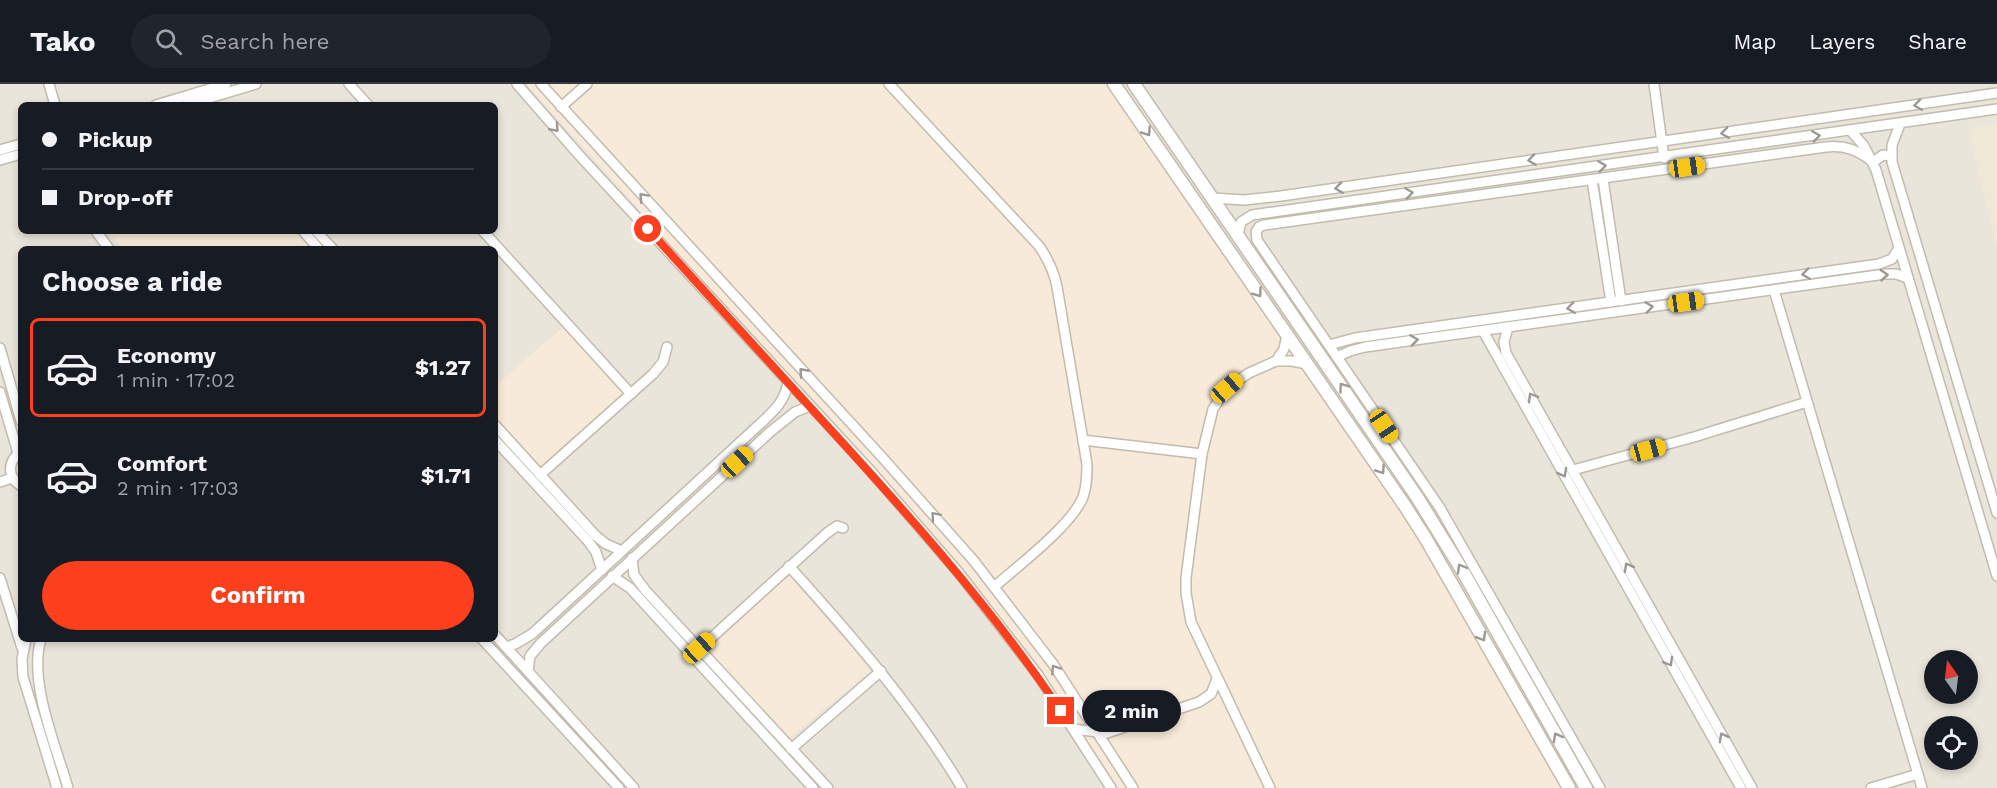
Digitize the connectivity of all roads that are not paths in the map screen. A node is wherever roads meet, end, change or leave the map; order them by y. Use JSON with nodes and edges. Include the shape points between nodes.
{"nodes":[{"id":1,"x":49,"y":84,"type":"edge"},
{"id":2,"x":226,"y":84,"type":"edge"},
{"id":3,"x":256,"y":84,"type":"edge"},
{"id":4,"x":349,"y":84,"type":"edge"},
{"id":5,"x":517,"y":84,"type":"edge"},
{"id":6,"x":541,"y":84,"type":"edge"},
{"id":7,"x":587,"y":84,"type":"edge"},
{"id":8,"x":889,"y":84,"type":"edge"},
{"id":9,"x":1114,"y":84,"type":"edge"},
{"id":10,"x":1134,"y":84,"type":"edge"},
{"id":11,"x":1654,"y":84,"type":"edge"},
{"id":12,"x":1997,"y":93,"type":"edge"},
{"id":13,"x":217,"y":95,"type":"junction"},
{"id":14,"x":1950,"y":100,"type":"junction"},
{"id":15,"x":54,"y":102,"type":"edge"},
{"id":16,"x":166,"y":102,"type":"edge"},
{"id":17,"x":195,"y":102,"type":"edge"},
{"id":18,"x":212,"y":102,"type":"edge"},
{"id":19,"x":365,"y":102,"type":"edge"},
{"id":20,"x":561,"y":107,"type":"junction"},
{"id":21,"x":1997,"y":109,"type":"edge"},
{"id":22,"x":1954,"y":116,"type":"junction"},
{"id":23,"x":1900,"y":124,"type":"junction"},
{"id":24,"x":1851,"y":131,"type":"junction"},
{"id":25,"x":1778,"y":141,"type":"junction"},
{"id":26,"x":1662,"y":142,"type":"junction"},
{"id":27,"x":18,"y":145,"type":"edge"},
{"id":28,"x":598,"y":148,"type":"junction"},
{"id":29,"x":0,"y":150,"type":"edge"},
{"id":30,"x":1781,"y":154,"type":"junction"},
{"id":31,"x":18,"y":155,"type":"edge"},
{"id":32,"x":1891,"y":156,"type":"junction"},
{"id":33,"x":1664,"y":158,"type":"junction"},
{"id":34,"x":0,"y":160,"type":"edge"},
{"id":35,"x":584,"y":160,"type":"junction"},
{"id":36,"x":1872,"y":162,"type":"junction"},
{"id":37,"x":1545,"y":174,"type":"junction"},
{"id":38,"x":1603,"y":178,"type":"junction"},
{"id":39,"x":1592,"y":180,"type":"junction"},
{"id":40,"x":1547,"y":186,"type":"junction"},
{"id":41,"x":1281,"y":196,"type":"junction"},
{"id":42,"x":1212,"y":198,"type":"junction"},
{"id":43,"x":1283,"y":211,"type":"junction"},
{"id":44,"x":98,"y":234,"type":"edge"},
{"id":45,"x":306,"y":234,"type":"edge"},
{"id":46,"x":319,"y":234,"type":"edge"},
{"id":47,"x":486,"y":234,"type":"edge"},
{"id":48,"x":1238,"y":235,"type":"junction"},
{"id":49,"x":108,"y":246,"type":"edge"},
{"id":50,"x":316,"y":246,"type":"edge"},
{"id":51,"x":330,"y":246,"type":"edge"},
{"id":52,"x":497,"y":246,"type":"edge"},
{"id":53,"x":498,"y":247,"type":"edge"},
{"id":54,"x":1899,"y":248,"type":"junction"},
{"id":55,"x":1839,"y":270,"type":"junction"},
{"id":56,"x":1908,"y":278,"type":"junction"},
{"id":57,"x":1840,"y":280,"type":"junction"},
{"id":58,"x":1774,"y":290,"type":"junction"},
{"id":59,"x":1616,"y":301,"type":"junction"},
{"id":60,"x":1508,"y":327,"type":"junction"},
{"id":61,"x":1483,"y":331,"type":"junction"},
{"id":62,"x":1287,"y":335,"type":"junction"},
{"id":63,"x":1329,"y":345,"type":"junction"},
{"id":64,"x":667,"y":347,"type":"dead end"},
{"id":65,"x":0,"y":348,"type":"edge"},
{"id":66,"x":1337,"y":357,"type":"junction"},
{"id":67,"x":1276,"y":361,"type":"junction"},
{"id":68,"x":1505,"y":361,"type":"junction"},
{"id":69,"x":1307,"y":364,"type":"junction"},
{"id":70,"x":788,"y":382,"type":"junction"},
{"id":71,"x":0,"y":392,"type":"edge"},
{"id":72,"x":631,"y":393,"type":"junction"},
{"id":73,"x":1807,"y":402,"type":"junction"},
{"id":74,"x":810,"y":406,"type":"junction"},
{"id":75,"x":1358,"y":409,"type":"junction"},
{"id":76,"x":18,"y":411,"type":"edge"},
{"id":77,"x":1345,"y":418,"type":"junction"},
{"id":78,"x":761,"y":423,"type":"junction"},
{"id":79,"x":498,"y":428,"type":"edge"},
{"id":80,"x":1372,"y":431,"type":"junction"},
{"id":81,"x":770,"y":432,"type":"junction"},
{"id":82,"x":1359,"y":439,"type":"junction"},
{"id":83,"x":867,"y":440,"type":"junction"},
{"id":84,"x":1083,"y":440,"type":"junction"},
{"id":85,"x":498,"y":443,"type":"edge"},
{"id":86,"x":18,"y":447,"type":"edge"},
{"id":87,"x":852,"y":452,"type":"junction"},
{"id":88,"x":1202,"y":454,"type":"junction"},
{"id":89,"x":18,"y":455,"type":"edge"},
{"id":90,"x":1573,"y":470,"type":"junction"},
{"id":91,"x":0,"y":472,"type":"edge"},
{"id":92,"x":11,"y":474,"type":"junction"},
{"id":93,"x":540,"y":475,"type":"junction"},
{"id":94,"x":0,"y":482,"type":"edge"},
{"id":95,"x":18,"y":482,"type":"edge"},
{"id":96,"x":1997,"y":513,"type":"edge"},
{"id":97,"x":843,"y":528,"type":"dead end"},
{"id":98,"x":588,"y":535,"type":"junction"},
{"id":99,"x":622,"y":551,"type":"junction"},
{"id":100,"x":632,"y":558,"type":"junction"},
{"id":101,"x":789,"y":566,"type":"junction"},
{"id":102,"x":602,"y":570,"type":"junction"},
{"id":103,"x":612,"y":576,"type":"junction"},
{"id":104,"x":1997,"y":576,"type":"edge"},
{"id":105,"x":0,"y":578,"type":"edge"},
{"id":106,"x":994,"y":587,"type":"junction"},
{"id":107,"x":642,"y":594,"type":"junction"},
{"id":108,"x":1664,"y":632,"type":"junction"},
{"id":109,"x":18,"y":634,"type":"edge"},
{"id":110,"x":532,"y":634,"type":"junction"},
{"id":111,"x":1655,"y":637,"type":"junction"},
{"id":112,"x":498,"y":638,"type":"edge"},
{"id":113,"x":20,"y":642,"type":"edge"},
{"id":114,"x":25,"y":642,"type":"edge"},
{"id":115,"x":39,"y":642,"type":"edge"},
{"id":116,"x":485,"y":642,"type":"edge"},
{"id":117,"x":541,"y":643,"type":"junction"},
{"id":118,"x":506,"y":647,"type":"junction"},
{"id":119,"x":699,"y":648,"type":"junction"},
{"id":120,"x":23,"y":650,"type":"junction"},
{"id":121,"x":528,"y":671,"type":"junction"},
{"id":122,"x":880,"y":671,"type":"junction"},
{"id":123,"x":1217,"y":679,"type":"junction"},
{"id":124,"x":1073,"y":729,"type":"junction"},
{"id":125,"x":1103,"y":735,"type":"junction"},
{"id":126,"x":791,"y":749,"type":"junction"},
{"id":127,"x":1090,"y":755,"type":"junction"},
{"id":128,"x":59,"y":758,"type":"junction"},
{"id":129,"x":49,"y":762,"type":"junction"},
{"id":130,"x":803,"y":770,"type":"junction"},
{"id":131,"x":1918,"y":774,"type":"junction"},
{"id":132,"x":57,"y":788,"type":"edge"},
{"id":133,"x":68,"y":788,"type":"edge"},
{"id":134,"x":619,"y":788,"type":"edge"},
{"id":135,"x":634,"y":788,"type":"edge"},
{"id":136,"x":813,"y":788,"type":"edge"},
{"id":137,"x":828,"y":788,"type":"edge"},
{"id":138,"x":962,"y":788,"type":"edge"},
{"id":139,"x":1111,"y":788,"type":"edge"},
{"id":140,"x":1133,"y":788,"type":"edge"},
{"id":141,"x":1270,"y":788,"type":"edge"},
{"id":142,"x":1569,"y":788,"type":"edge"},
{"id":143,"x":1586,"y":788,"type":"edge"},
{"id":144,"x":1600,"y":788,"type":"edge"},
{"id":145,"x":1741,"y":788,"type":"edge"},
{"id":146,"x":1752,"y":788,"type":"edge"},
{"id":147,"x":1871,"y":788,"type":"edge"},
{"id":148,"x":1922,"y":788,"type":"edge"}],
"edges":[{"from":1,"to":15,"type":"street"},
{"from":2,"to":16,"type":"street"},
{"from":3,"to":13,"type":"street"},
{"from":4,"to":19,"type":"street"},
{"from":5,"to":35,"type":"street","one_way":true},
{"from":6,"to":20,"type":"street"},
{"from":7,"to":20,"type":"street"},
{"from":8,"to":84,"type":"street","via":[[1048,258],[1057,287]]},
{"from":9,"to":62,"type":"street","one_way":true},
{"from":10,"to":42,"type":"street"},
{"from":11,"to":26,"type":"street"},
{"from":12,"to":14,"type":"street"},
{"from":13,"to":17,"type":"street"},
{"from":13,"to":18,"type":"street"},
{"from":14,"to":22,"type":"street"},
{"from":14,"to":26,"type":"street","one_way":true},
{"from":20,"to":28,"type":"street"},
{"from":21,"to":22,"type":"street"},
{"from":22,"to":23,"type":"street"},
{"from":23,"to":24,"type":"street"},
{"from":23,"to":32,"type":"street"},
{"from":25,"to":24,"type":"street","one_way":true},
{"from":24,"to":36,"type":"street"},
{"from":25,"to":30,"type":"street"},
{"from":25,"to":33,"type":"street"},
{"from":26,"to":33,"type":"street"},
{"from":26,"to":41,"type":"street","one_way":true},
{"from":27,"to":29,"type":"street"},
{"from":28,"to":35,"type":"street"},
{"from":83,"to":28,"type":"street","one_way":true},
{"from":30,"to":36,"type":"street","via":[[1842,146]]},
{"from":30,"to":38,"type":"street"},
{"from":31,"to":34,"type":"street"},
{"from":32,"to":36,"type":"street","via":[[1883,155]]},
{"from":32,"to":96,"type":"street"},
{"from":37,"to":33,"type":"street","one_way":true},
{"from":35,"to":70,"type":"street"},
{"from":36,"to":54,"type":"street"},
{"from":37,"to":40,"type":"street"},
{"from":43,"to":37,"type":"street","one_way":true},
{"from":38,"to":39,"type":"street"},
{"from":38,"to":59,"type":"street"},
{"from":39,"to":40,"type":"street"},
{"from":39,"to":59,"type":"street"},
{"from":40,"to":63,"type":"street","via":[[1259,227],[1257,240]]},
{"from":41,"to":42,"type":"street"},
{"from":41,"to":43,"type":"street"},
{"from":42,"to":48,"type":"street"},
{"from":43,"to":48,"type":"street","via":[[1248,216],[1241,222]]},
{"from":44,"to":49,"type":"street"},
{"from":45,"to":50,"type":"street"},
{"from":46,"to":51,"type":"street"},
{"from":47,"to":52,"type":"street"},
{"from":75,"to":48,"type":"street","one_way":true},
{"from":53,"to":72,"type":"street"},
{"from":54,"to":55,"type":"street","via":[[1892,259],[1883,263]]},
{"from":54,"to":56,"type":"street"},
{"from":55,"to":57,"type":"street"},
{"from":55,"to":59,"type":"street","one_way":true},
{"from":57,"to":56,"type":"street","one_way":true,"via":[[1890,274]]},
{"from":56,"to":104,"type":"street"},
{"from":57,"to":58,"type":"street"},
{"from":60,"to":58,"type":"street","one_way":true},
{"from":58,"to":73,"type":"street"},
{"from":59,"to":63,"type":"street","one_way":true},
{"from":60,"to":61,"type":"street"},
{"from":60,"to":68,"type":"street"},
{"from":66,"to":61,"type":"street","one_way":true,"via":[[1365,347]]},
{"from":61,"to":68,"type":"street"},
{"from":62,"to":67,"type":"street"},
{"from":62,"to":69,"type":"street"},
{"from":63,"to":66,"type":"street"},
{"from":64,"to":72,"type":"street","via":[[658,369]]},
{"from":65,"to":76,"type":"street"},
{"from":66,"to":144,"type":"street","via":[[1450,525]]},
{"from":67,"to":69,"type":"street"},
{"from":67,"to":88,"type":"street","via":[[1236,380],[1219,398],[1209,420]]},
{"from":90,"to":68,"type":"street","one_way":true},
{"from":68,"to":111,"type":"street","one_way":true},
{"from":69,"to":77,"type":"street"},
{"from":70,"to":74,"type":"street"},
{"from":70,"to":78,"type":"street","via":[[784,399]]},
{"from":71,"to":86,"type":"street"},
{"from":72,"to":93,"type":"street"},
{"from":73,"to":90,"type":"street"},
{"from":73,"to":131,"type":"street"},
{"from":74,"to":81,"type":"street","via":[[795,412]]},
{"from":74,"to":87,"type":"street"},
{"from":75,"to":77,"type":"street"},
{"from":75,"to":80,"type":"street"},
{"from":77,"to":82,"type":"street"},
{"from":78,"to":81,"type":"street"},
{"from":78,"to":99,"type":"street"},
{"from":79,"to":93,"type":"street"},
{"from":80,"to":82,"type":"street","via":[[1363,433]]},
{"from":143,"to":80,"type":"street","one_way":true,"via":[[1439,530]]},
{"from":81,"to":100,"type":"street"},
{"from":82,"to":142,"type":"street","one_way":true,"via":[[1426,539]]},
{"from":83,"to":87,"type":"street"},
{"from":106,"to":83,"type":"street","one_way":true},
{"from":84,"to":88,"type":"street"},
{"from":84,"to":106,"type":"street","via":[[1087,481],[1075,512]]},
{"from":85,"to":98,"type":"street"},
{"from":87,"to":124,"type":"street","via":[[989,610]]},
{"from":88,"to":123,"type":"street","via":[[1185,593],[1191,622]]},
{"from":89,"to":92,"type":"street","via":[[12,460]]},
{"from":108,"to":90,"type":"street","one_way":true},
{"from":91,"to":92,"type":"street"},
{"from":92,"to":94,"type":"street"},
{"from":92,"to":95,"type":"street"},
{"from":93,"to":98,"type":"street"},
{"from":97,"to":101,"type":"street","via":[[834,527]]},
{"from":98,"to":99,"type":"street"},
{"from":98,"to":102,"type":"street"},
{"from":99,"to":102,"type":"street"},
{"from":100,"to":103,"type":"street"},
{"from":100,"to":107,"type":"street"},
{"from":101,"to":119,"type":"street"},
{"from":101,"to":122,"type":"street"},
{"from":102,"to":110,"type":"street"},
{"from":103,"to":107,"type":"street"},
{"from":103,"to":117,"type":"street"},
{"from":105,"to":109,"type":"street"},
{"from":125,"to":106,"type":"street","one_way":true},
{"from":107,"to":119,"type":"street"},
{"from":107,"to":130,"type":"street"},
{"from":108,"to":111,"type":"street"},
{"from":146,"to":108,"type":"street","one_way":true},
{"from":110,"to":117,"type":"street"},
{"from":110,"to":118,"type":"street"},
{"from":111,"to":145,"type":"street","one_way":true},
{"from":112,"to":118,"type":"street"},
{"from":113,"to":120,"type":"street"},
{"from":114,"to":120,"type":"street"},
{"from":115,"to":128,"type":"street","via":[[38,683]]},
{"from":116,"to":134,"type":"street"},
{"from":117,"to":121,"type":"street","via":[[530,656]]},
{"from":118,"to":121,"type":"street"},
{"from":119,"to":126,"type":"street"},
{"from":120,"to":129,"type":"street","via":[[23,677]]},
{"from":121,"to":135,"type":"street"},
{"from":122,"to":126,"type":"street"},
{"from":122,"to":138,"type":"street"},
{"from":123,"to":125,"type":"street","via":[[1211,694],[1199,702]]},
{"from":123,"to":141,"type":"street"},
{"from":124,"to":125,"type":"street"},
{"from":124,"to":127,"type":"street"},
{"from":125,"to":127,"type":"street"},
{"from":125,"to":140,"type":"street"},
{"from":126,"to":130,"type":"street"},
{"from":127,"to":139,"type":"street"},
{"from":128,"to":129,"type":"street"},
{"from":128,"to":133,"type":"street"},
{"from":129,"to":132,"type":"street"},
{"from":130,"to":136,"type":"street"},
{"from":130,"to":137,"type":"street"},
{"from":131,"to":147,"type":"street"},
{"from":131,"to":148,"type":"street"}]}
